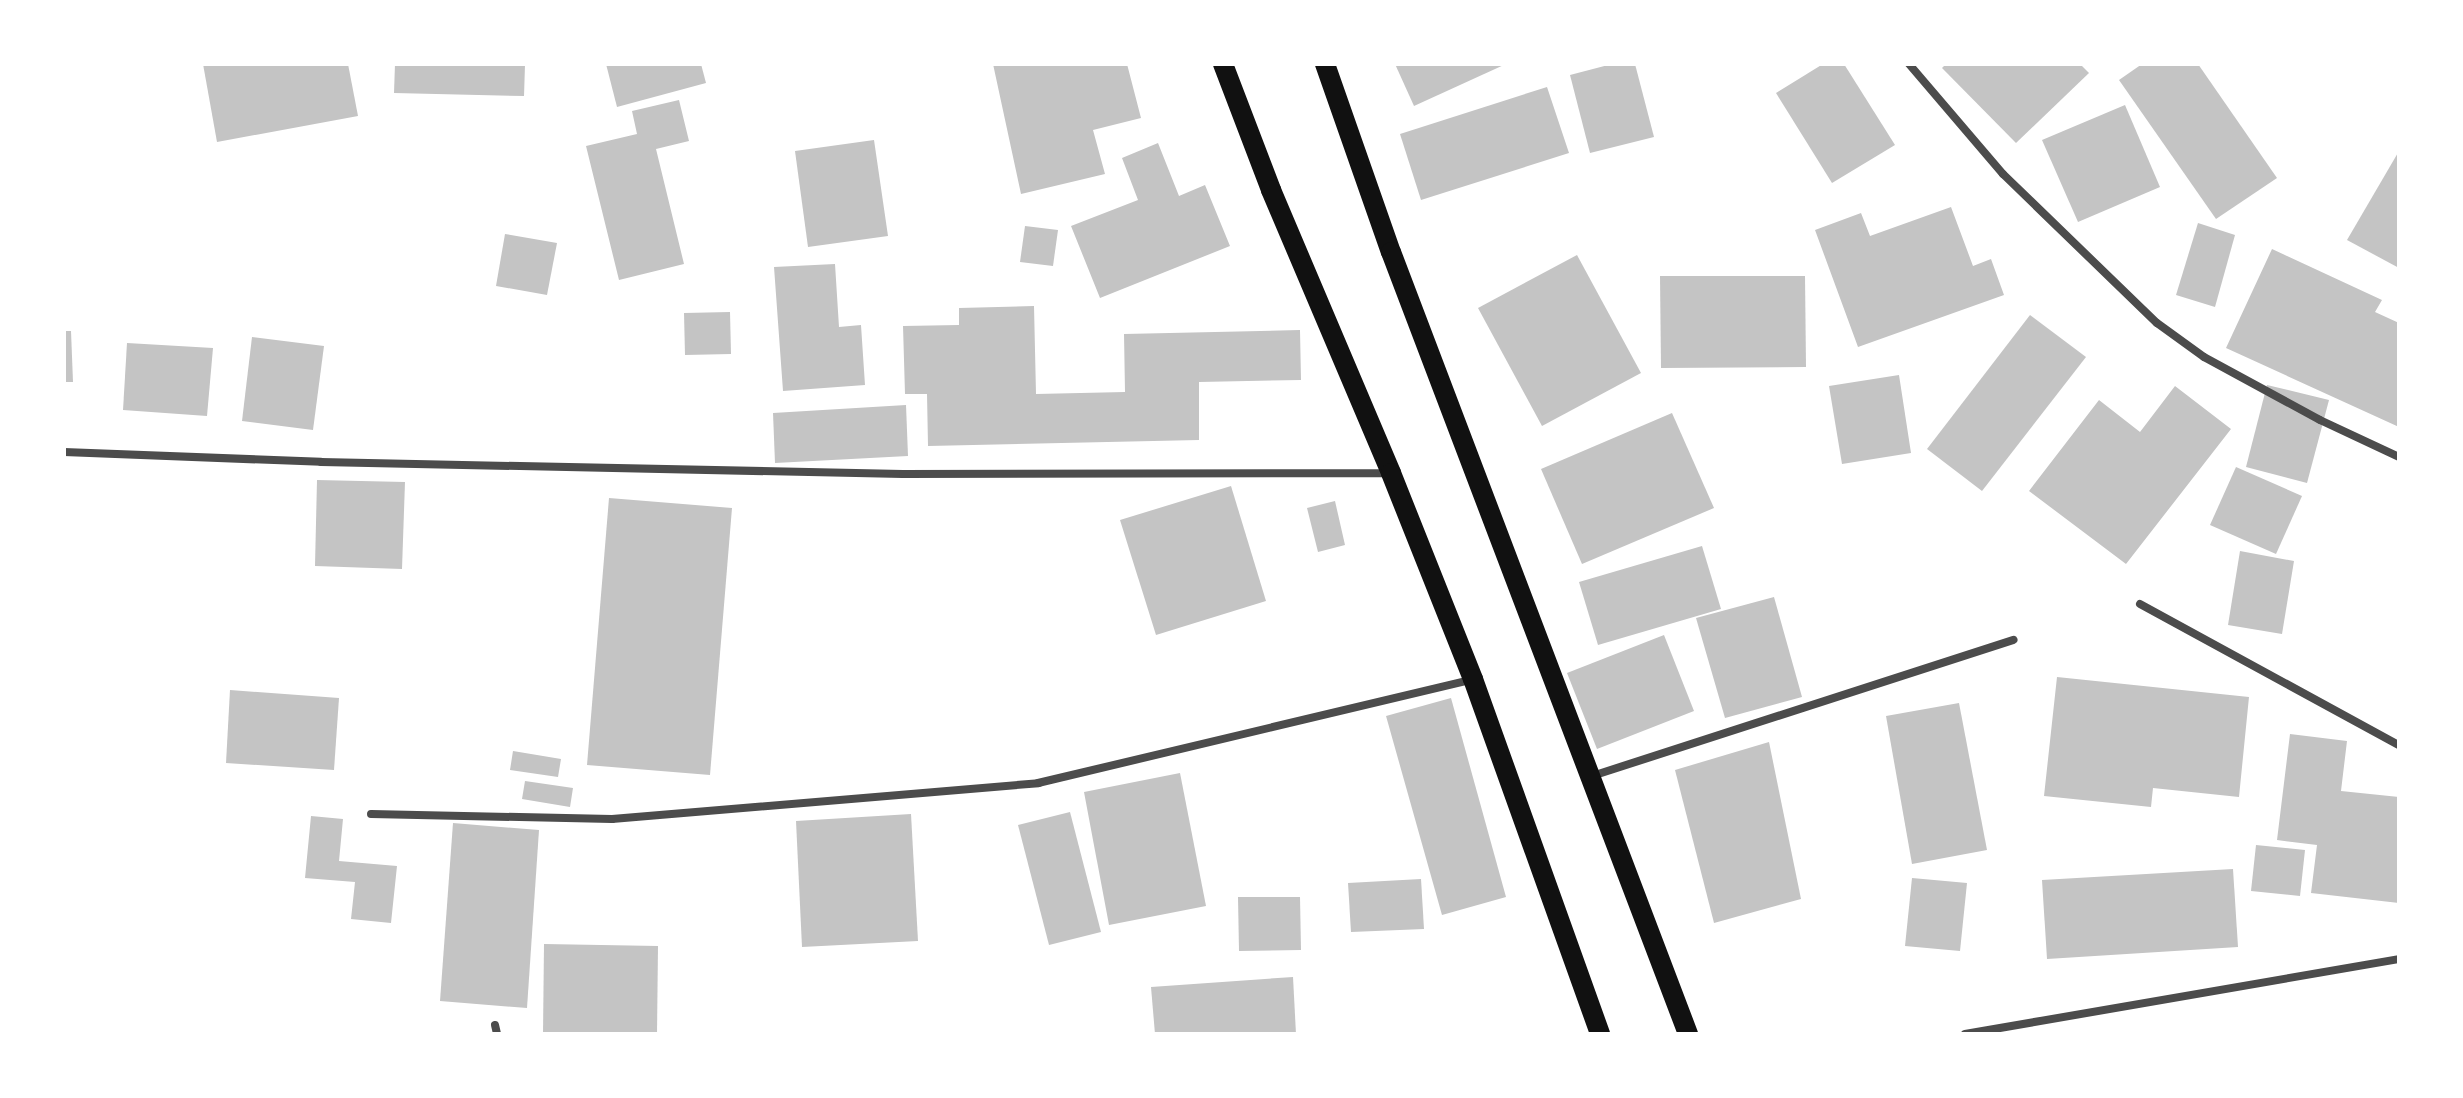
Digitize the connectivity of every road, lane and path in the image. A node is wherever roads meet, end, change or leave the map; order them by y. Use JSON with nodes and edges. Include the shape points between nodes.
{"nodes":[{"id":1,"x":1223,"y":64,"type":"edge"},
{"id":2,"x":1325,"y":64,"type":"edge"},
{"id":3,"x":1909,"y":64,"type":"edge"},
{"id":4,"x":64,"y":452,"type":"edge"},
{"id":5,"x":2399,"y":457,"type":"edge"},
{"id":6,"x":1391,"y":473,"type":"junction"},
{"id":7,"x":2140,"y":604,"type":"dead end"},
{"id":8,"x":2014,"y":640,"type":"dead end"},
{"id":9,"x":1473,"y":679,"type":"junction"},
{"id":10,"x":2399,"y":745,"type":"edge"},
{"id":11,"x":1590,"y":778,"type":"junction"},
{"id":12,"x":371,"y":814,"type":"dead end"},
{"id":13,"x":2399,"y":959,"type":"edge"},
{"id":14,"x":1600,"y":1034,"type":"edge"},
{"id":15,"x":1688,"y":1034,"type":"edge"},
{"id":16,"x":1965,"y":1034,"type":"edge"}],
"edges":[{"from":1,"to":6,"type":"main road"},
{"from":2,"to":11,"type":"main road","via":[[1396,267]]},
{"from":3,"to":5,"type":"street","via":[[2003,174],[2157,323],[2204,357]]},
{"from":4,"to":6,"type":"street","via":[[903,474]]},
{"from":6,"to":9,"type":"main road"},
{"from":7,"to":10,"type":"street"},
{"from":8,"to":11,"type":"street"},
{"from":9,"to":12,"type":"street","via":[[1038,783],[612,819]]},
{"from":9,"to":14,"type":"main road"},
{"from":11,"to":15,"type":"main road"},
{"from":13,"to":16,"type":"street"}]}
